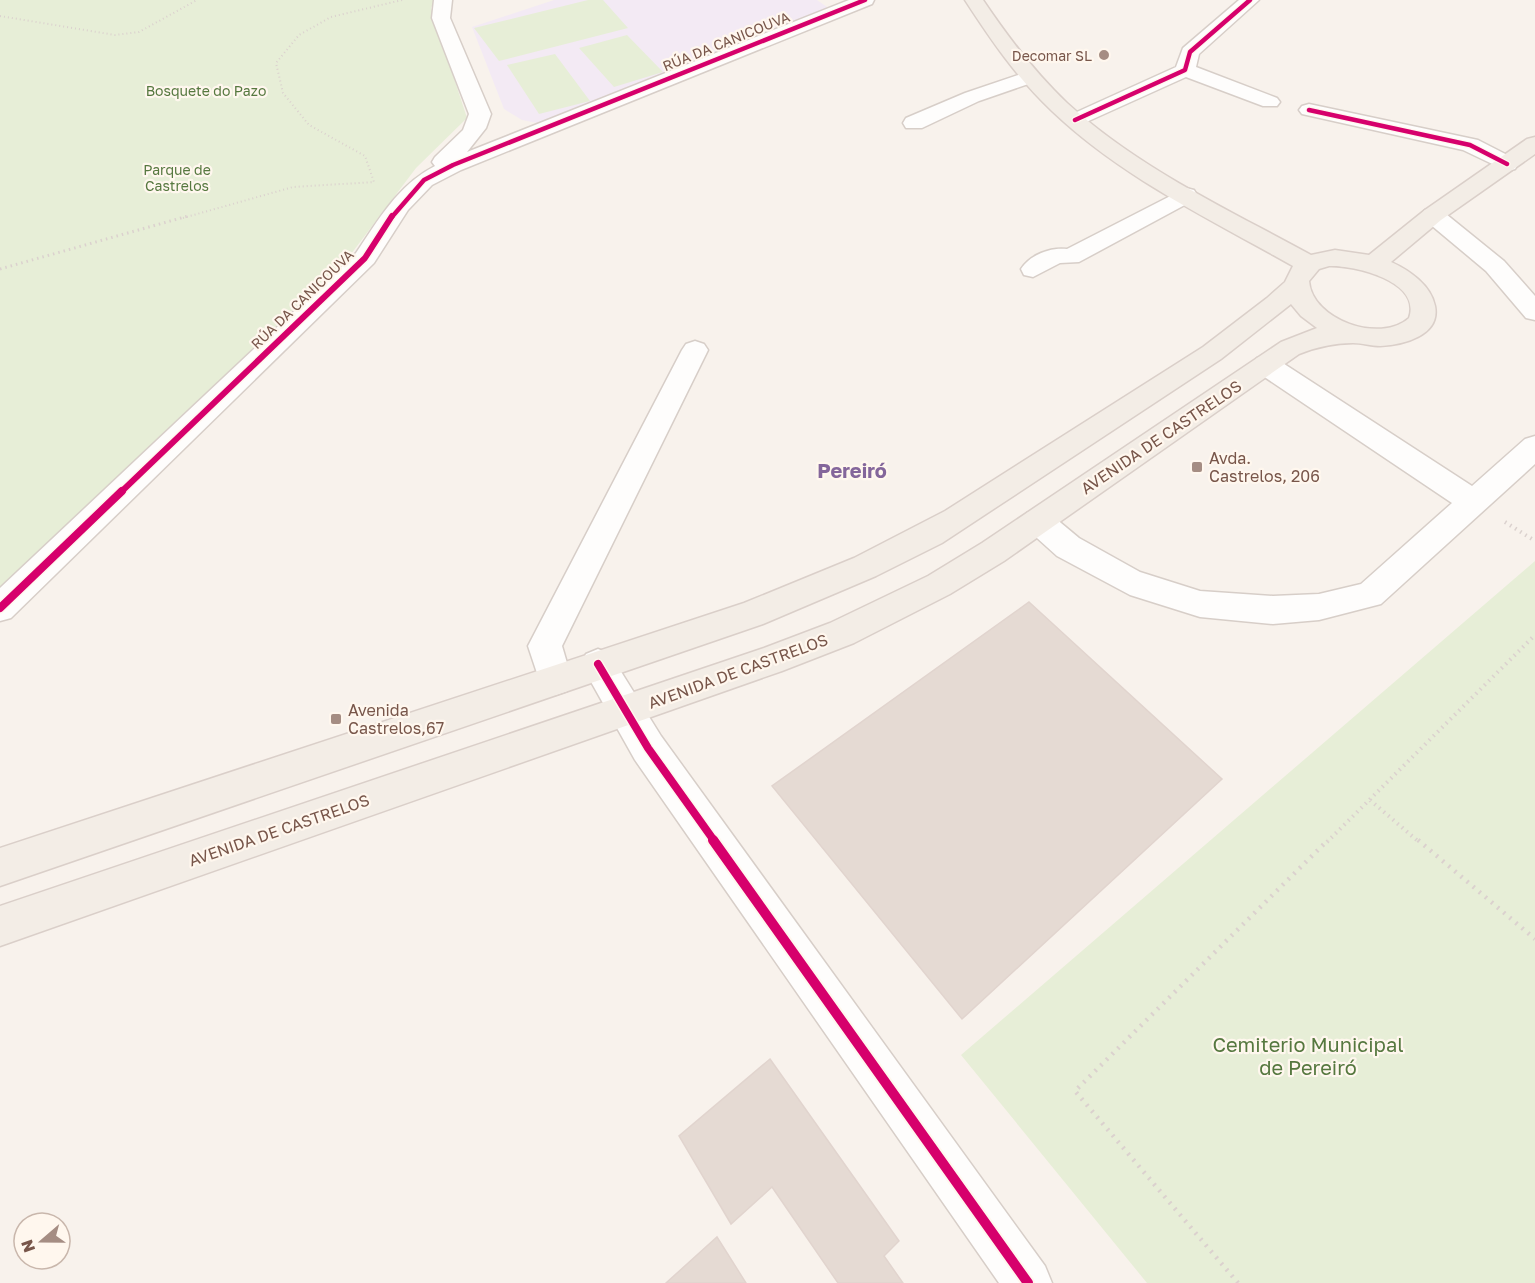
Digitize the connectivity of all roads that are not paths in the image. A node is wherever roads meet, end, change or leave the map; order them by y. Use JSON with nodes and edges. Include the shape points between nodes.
{"nodes":[{"id":1,"x":443,"y":0,"type":"edge"},
{"id":2,"x":865,"y":0,"type":"edge"},
{"id":3,"x":974,"y":0,"type":"edge"},
{"id":4,"x":1250,"y":0,"type":"edge"},
{"id":5,"x":1185,"y":70,"type":"junction"},
{"id":6,"x":1030,"y":77,"type":"junction"},
{"id":7,"x":1270,"y":102,"type":"dead end"},
{"id":8,"x":1309,"y":110,"type":"dead end"},
{"id":9,"x":1075,"y":120,"type":"junction"},
{"id":10,"x":914,"y":123,"type":"dead end"},
{"id":11,"x":1535,"y":144,"type":"edge"},
{"id":12,"x":1507,"y":164,"type":"junction"},
{"id":13,"x":424,"y":180,"type":"junction"},
{"id":14,"x":1186,"y":195,"type":"junction"},
{"id":15,"x":1433,"y":215,"type":"junction"},
{"id":16,"x":1374,"y":263,"type":"junction"},
{"id":17,"x":1302,"y":275,"type":"junction"},
{"id":18,"x":1039,"y":277,"type":"dead end"},
{"id":19,"x":1535,"y":312,"type":"edge"},
{"id":20,"x":1354,"y":334,"type":"junction"},
{"id":21,"x":695,"y":350,"type":"dead end"},
{"id":22,"x":1266,"y":365,"type":"junction"},
{"id":23,"x":1535,"y":447,"type":"edge"},
{"id":24,"x":1476,"y":503,"type":"junction"},
{"id":25,"x":1038,"y":521,"type":"junction"},
{"id":26,"x":0,"y":608,"type":"edge"},
{"id":27,"x":598,"y":664,"type":"junction"},
{"id":28,"x":555,"y":680,"type":"junction"},
{"id":29,"x":625,"y":712,"type":"junction"},
{"id":30,"x":0,"y":867,"type":"edge"},
{"id":31,"x":0,"y":926,"type":"edge"},
{"id":32,"x":1028,"y":1283,"type":"edge"}],
"edges":[{"from":1,"to":13,"type":"street","name":"RÚA DA CANICOUVA","via":[[441,18],[480,114],[474,132]]},
{"from":2,"to":13,"type":"street","name":"RÚA DA CANICOUVA"},
{"from":3,"to":6,"type":"main road"},
{"from":4,"to":5,"type":"street","via":[[1190,52]]},
{"from":5,"to":7,"type":"street"},
{"from":5,"to":9,"type":"street"},
{"from":6,"to":9,"type":"main road"},
{"from":6,"to":10,"type":"street"},
{"from":8,"to":12,"type":"street","via":[[1470,145]]},
{"from":9,"to":14,"type":"main road","via":[[1124,157]]},
{"from":11,"to":12,"type":"main road"},
{"from":12,"to":15,"type":"main road"},
{"from":13,"to":26,"type":"street","name":"RÚA DA CANICOUVA","via":[[399,206],[365,258]]},
{"from":14,"to":17,"type":"main road"},
{"from":14,"to":18,"type":"street","via":[[1070,257],[1075,265]]},
{"from":15,"to":16,"type":"main road"},
{"from":15,"to":19,"type":"street","via":[[1495,266]]},
{"from":16,"to":17,"type":"main road","via":[[1337,258]]},
{"from":16,"to":20,"type":"main road","via":[[1417,292],[1424,304],[1424,315],[1419,325],[1400,335]]},
{"from":17,"to":20,"type":"main road","via":[[1301,300],[1313,314]]},
{"from":17,"to":27,"type":"main road","via":[[1274,308],[1186,370],[931,534],[855,573],[752,614]]},
{"from":20,"to":22,"type":"main road","name":"AVENIDA DE CASTRELOS","via":[[1302,342]]},
{"from":21,"to":28,"type":"street","via":[[545,646]]},
{"from":22,"to":24,"type":"street"},
{"from":22,"to":25,"type":"main road","name":"AVENIDA DE CASTRELOS"},
{"from":23,"to":24,"type":"street"},
{"from":24,"to":25,"type":"street","via":[[1370,595],[1319,608],[1273,610],[1200,604],[1130,582],[1068,546]]},
{"from":25,"to":29,"type":"main road","name":"AVENIDA DE CASTRELOS","via":[[886,614],[770,661]]},
{"from":27,"to":28,"type":"main road"},
{"from":27,"to":29,"type":"street"},
{"from":28,"to":30,"type":"main road"},
{"from":29,"to":31,"type":"main road","name":"AVENIDA DE CASTRELOS"},
{"from":29,"to":32,"type":"street"}]}
